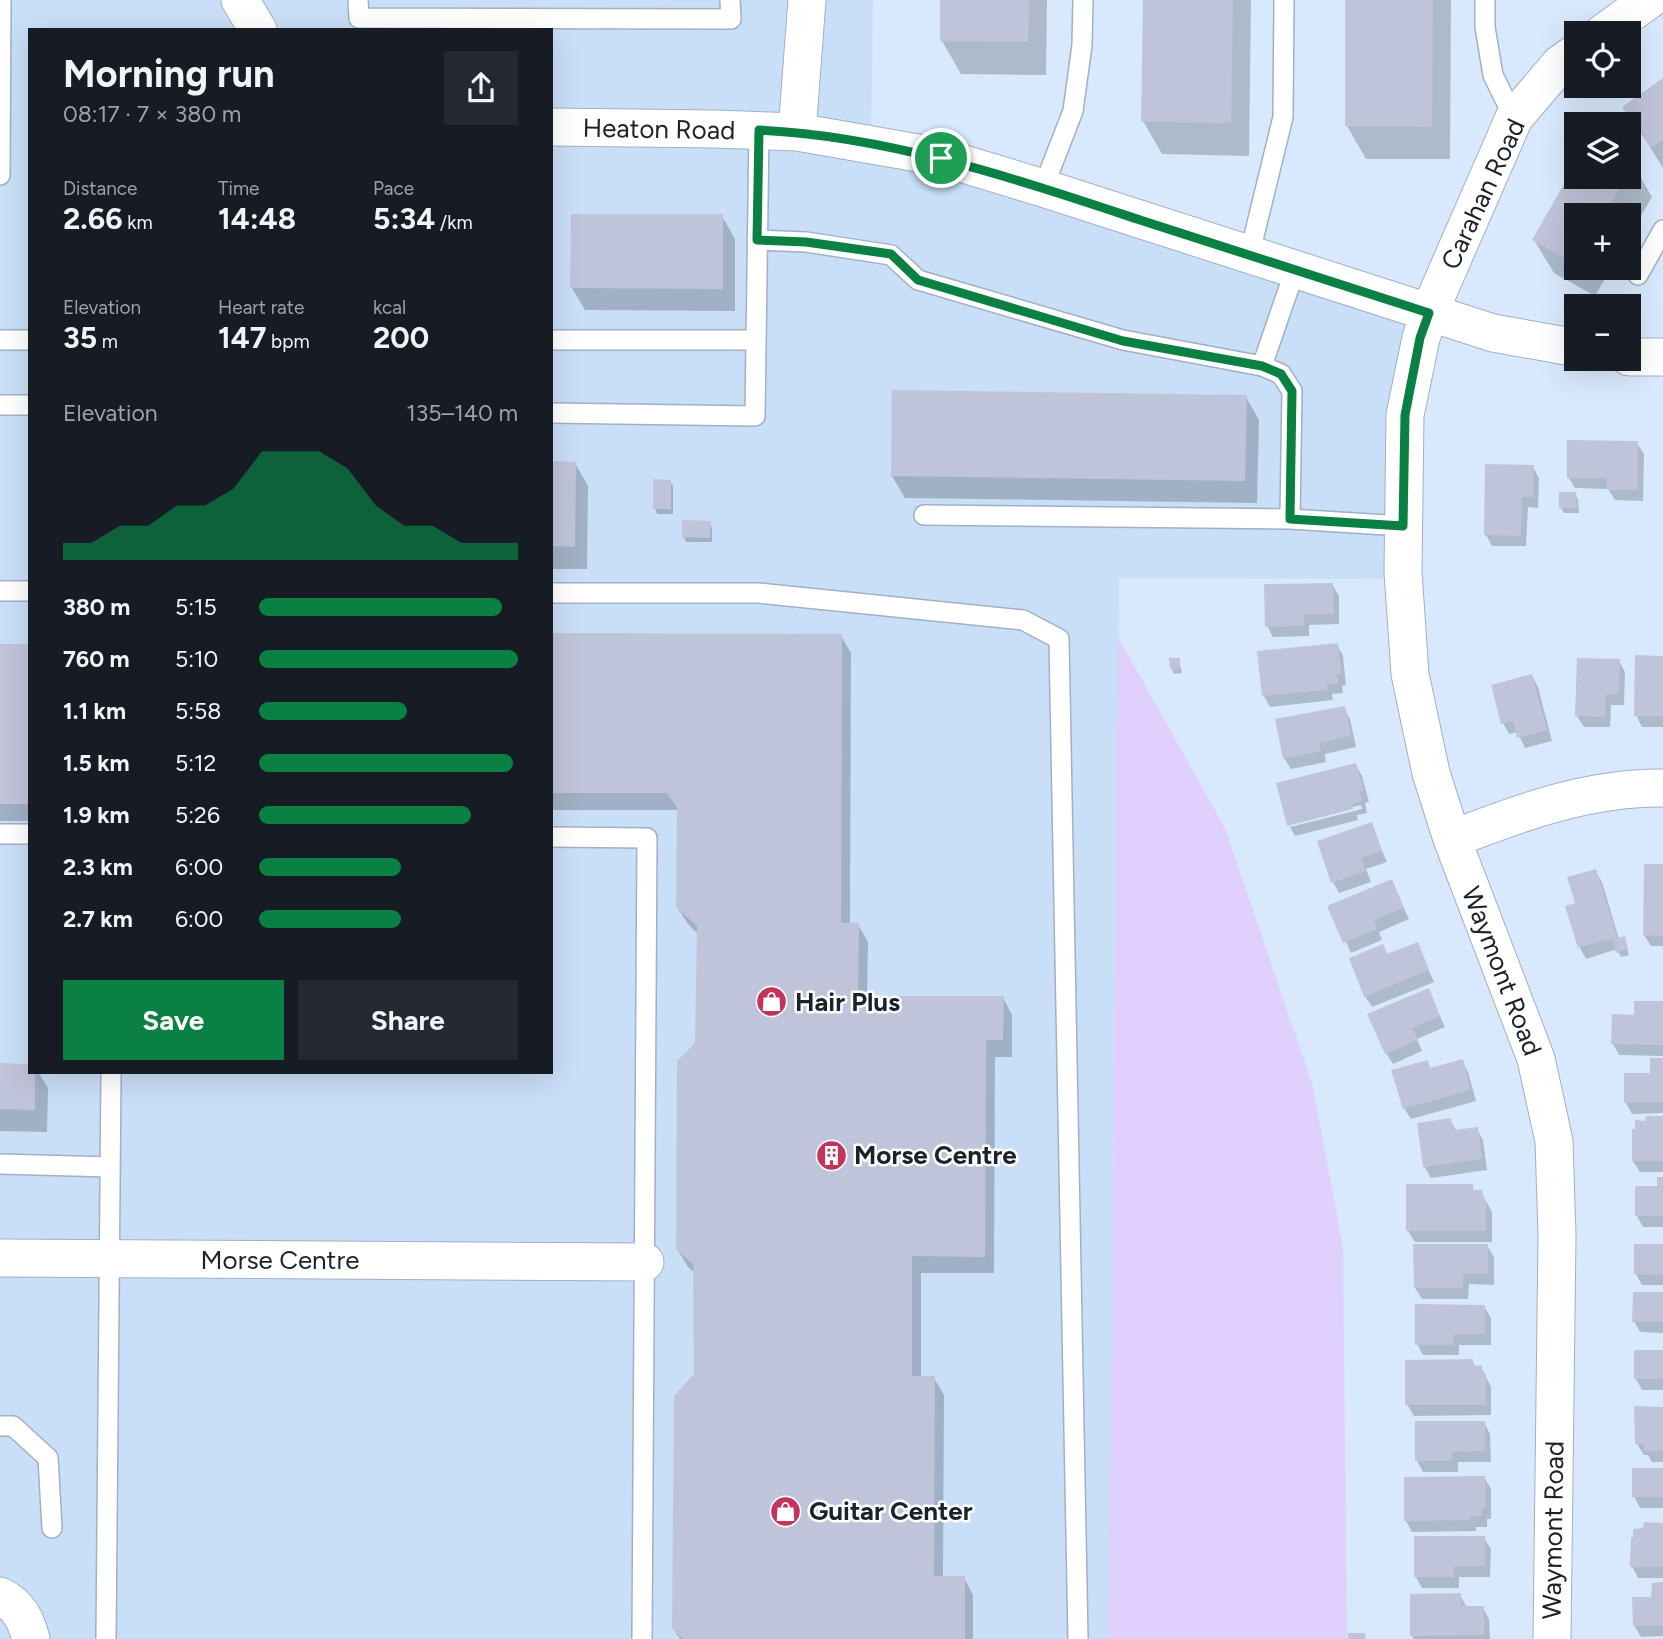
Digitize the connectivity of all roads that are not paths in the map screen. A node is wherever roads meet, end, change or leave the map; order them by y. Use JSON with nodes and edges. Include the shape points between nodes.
{"nodes":[{"id":1,"x":2,"y":0,"type":"edge"},
{"id":2,"x":240,"y":0,"type":"edge"},
{"id":3,"x":358,"y":0,"type":"edge"},
{"id":4,"x":730,"y":0,"type":"edge"},
{"id":5,"x":807,"y":0,"type":"edge"},
{"id":6,"x":1083,"y":0,"type":"edge"},
{"id":7,"x":1284,"y":0,"type":"edge"},
{"id":8,"x":1485,"y":0,"type":"edge"},
{"id":9,"x":1649,"y":0,"type":"edge"},
{"id":10,"x":1620,"y":21,"type":"edge"},
{"id":11,"x":257,"y":28,"type":"edge"},
{"id":12,"x":1564,"y":61,"type":"edge"},
{"id":13,"x":1514,"y":118,"type":"junction"},
{"id":14,"x":553,"y":127,"type":"edge"},
{"id":15,"x":759,"y":130,"type":"junction"},
{"id":16,"x":797,"y":132,"type":"junction"},
{"id":17,"x":0,"y":175,"type":"edge"},
{"id":18,"x":1043,"y":188,"type":"junction"},
{"id":19,"x":1663,"y":230,"type":"edge"},
{"id":20,"x":757,"y":240,"type":"junction"},
{"id":21,"x":1249,"y":256,"type":"junction"},
{"id":22,"x":1295,"y":270,"type":"junction"},
{"id":23,"x":1641,"y":270,"type":"edge"},
{"id":24,"x":1429,"y":313,"type":"junction"},
{"id":25,"x":0,"y":340,"type":"edge"},
{"id":26,"x":28,"y":340,"type":"edge"},
{"id":27,"x":553,"y":340,"type":"edge"},
{"id":28,"x":756,"y":340,"type":"junction"},
{"id":29,"x":1564,"y":346,"type":"edge"},
{"id":30,"x":1641,"y":357,"type":"edge"},
{"id":31,"x":1663,"y":357,"type":"edge"},
{"id":32,"x":1262,"y":366,"type":"junction"},
{"id":33,"x":0,"y":405,"type":"edge"},
{"id":34,"x":28,"y":405,"type":"edge"},
{"id":35,"x":553,"y":413,"type":"edge"},
{"id":36,"x":924,"y":515,"type":"dead end"},
{"id":37,"x":1290,"y":519,"type":"junction"},
{"id":38,"x":1403,"y":526,"type":"junction"},
{"id":39,"x":0,"y":590,"type":"edge"},
{"id":40,"x":28,"y":591,"type":"edge"},
{"id":41,"x":553,"y":593,"type":"edge"},
{"id":42,"x":1663,"y":788,"type":"edge"},
{"id":43,"x":0,"y":834,"type":"edge"},
{"id":44,"x":28,"y":834,"type":"edge"},
{"id":45,"x":553,"y":837,"type":"edge"},
{"id":46,"x":1452,"y":839,"type":"junction"},
{"id":47,"x":110,"y":1074,"type":"edge"},
{"id":48,"x":0,"y":1164,"type":"edge"},
{"id":49,"x":110,"y":1167,"type":"junction"},
{"id":50,"x":0,"y":1258,"type":"edge"},
{"id":51,"x":109,"y":1259,"type":"junction"},
{"id":52,"x":645,"y":1262,"type":"junction"},
{"id":53,"x":0,"y":1426,"type":"edge"},
{"id":54,"x":52,"y":1528,"type":"dead end"},
{"id":55,"x":0,"y":1597,"type":"edge"},
{"id":56,"x":31,"y":1639,"type":"edge"},
{"id":57,"x":106,"y":1639,"type":"edge"},
{"id":58,"x":642,"y":1639,"type":"edge"},
{"id":59,"x":1078,"y":1639,"type":"edge"},
{"id":60,"x":1552,"y":1639,"type":"edge"}],
"edges":[{"from":1,"to":17,"type":"lane"},
{"from":2,"to":11,"type":"street"},
{"from":3,"to":4,"type":"lane","via":[[359,18],[731,19]]},
{"from":5,"to":16,"type":"street"},
{"from":6,"to":18,"type":"lane","via":[[1083,45],[1073,111]]},
{"from":7,"to":21,"type":"lane","via":[[1283,117]]},
{"from":8,"to":13,"type":"lane","via":[[1493,75]]},
{"from":9,"to":10,"type":"street"},
{"from":12,"to":13,"type":"street","name":"Carahan Road"},
{"from":13,"to":24,"type":"street","name":"Carahan Road"},
{"from":14,"to":15,"type":"street","name":"Heaton Road"},
{"from":15,"to":16,"type":"street","name":"Heaton Road"},
{"from":15,"to":20,"type":"lane"},
{"from":16,"to":18,"type":"street","name":"Heaton Road","via":[[941,158]]},
{"from":18,"to":21,"type":"street","name":"Heaton Road"},
{"from":19,"to":23,"type":"lane"},
{"from":20,"to":28,"type":"lane"},
{"from":20,"to":32,"type":"lane","via":[[891,254],[918,280],[1123,341]]},
{"from":21,"to":22,"type":"street","name":"Heaton Road"},
{"from":22,"to":24,"type":"street","name":"Heaton Road"},
{"from":22,"to":32,"type":"lane"},
{"from":24,"to":29,"type":"street","name":"Heaton Road","via":[[1493,333]]},
{"from":24,"to":38,"type":"street","name":"Waymont Road","via":[[1405,415]]},
{"from":25,"to":26,"type":"lane"},
{"from":27,"to":28,"type":"lane"},
{"from":28,"to":35,"type":"lane","via":[[755,415]]},
{"from":30,"to":31,"type":"street"},
{"from":32,"to":37,"type":"lane","via":[[1281,374],[1292,391]]},
{"from":33,"to":34,"type":"lane"},
{"from":36,"to":37,"type":"lane"},
{"from":37,"to":38,"type":"lane"},
{"from":38,"to":46,"type":"street","name":"Waymont Road","via":[[1410,674],[1431,773]]},
{"from":39,"to":40,"type":"lane"},
{"from":41,"to":59,"type":"lane","via":[[758,593],[1023,620],[1059,639]]},
{"from":42,"to":46,"type":"street","via":[[1593,794],[1522,812]]},
{"from":43,"to":44,"type":"lane"},
{"from":45,"to":52,"type":"lane","via":[[647,838]]},
{"from":46,"to":60,"type":"street","name":"Waymont Road","via":[[1536,1059],[1554,1141]]},
{"from":47,"to":49,"type":"lane"},
{"from":48,"to":49,"type":"lane"},
{"from":49,"to":51,"type":"lane"},
{"from":50,"to":51,"type":"street","name":"Morse Centre"},
{"from":51,"to":52,"type":"street","name":"Morse Centre"},
{"from":51,"to":57,"type":"lane"},
{"from":52,"to":58,"type":"lane"},
{"from":53,"to":54,"type":"lane","via":[[13,1426],[48,1458]]},
{"from":55,"to":56,"type":"street","via":[[13,1602]]}]}
